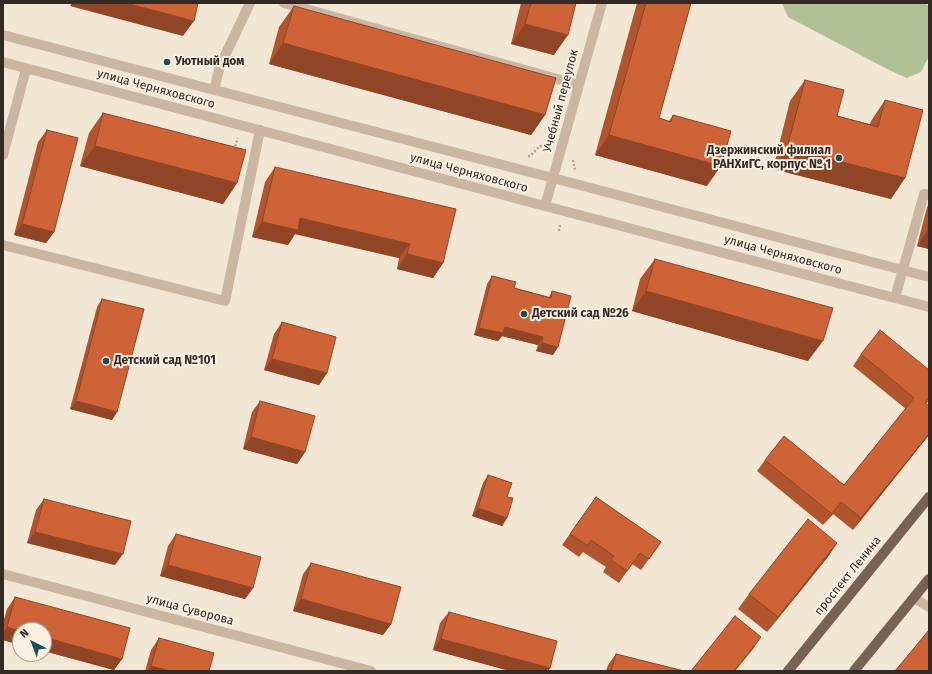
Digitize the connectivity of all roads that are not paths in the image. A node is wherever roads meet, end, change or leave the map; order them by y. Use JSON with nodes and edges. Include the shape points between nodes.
{"nodes":[{"id":1,"x":250,"y":3,"type":"edge"},
{"id":2,"x":284,"y":3,"type":"edge"},
{"id":3,"x":602,"y":3,"type":"edge"},
{"id":4,"x":3,"y":35,"type":"edge"},
{"id":5,"x":3,"y":62,"type":"edge"},
{"id":6,"x":26,"y":68,"type":"junction"},
{"id":7,"x":579,"y":85,"type":"junction"},
{"id":8,"x":214,"y":90,"type":"junction"},
{"id":9,"x":260,"y":130,"type":"junction"},
{"id":10,"x":3,"y":155,"type":"edge"},
{"id":11,"x":553,"y":178,"type":"junction"},
{"id":12,"x":929,"y":195,"type":"edge"},
{"id":13,"x":546,"y":206,"type":"junction"},
{"id":14,"x":3,"y":245,"type":"edge"},
{"id":15,"x":904,"y":270,"type":"junction"},
{"id":16,"x":929,"y":277,"type":"edge"},
{"id":17,"x":895,"y":298,"type":"junction"},
{"id":18,"x":929,"y":307,"type":"edge"},
{"id":19,"x":929,"y":498,"type":"edge"},
{"id":20,"x":3,"y":574,"type":"edge"},
{"id":21,"x":929,"y":579,"type":"edge"},
{"id":22,"x":914,"y":598,"type":"junction"},
{"id":23,"x":929,"y":607,"type":"edge"},
{"id":24,"x":371,"y":671,"type":"edge"},
{"id":25,"x":788,"y":671,"type":"edge"},
{"id":26,"x":854,"y":671,"type":"edge"}],
"edges":[{"from":1,"to":8,"type":"street","via":[[220,66]]},
{"from":2,"to":7,"type":"street"},
{"from":3,"to":7,"type":"street","name":"Учебный переулок"},
{"from":4,"to":8,"type":"street"},
{"from":5,"to":6,"type":"street","name":"улица Черняховского"},
{"from":6,"to":9,"type":"street","name":"улица Черняховского"},
{"from":6,"to":10,"type":"street"},
{"from":7,"to":11,"type":"street","name":"Учебный переулок"},
{"from":8,"to":11,"type":"street"},
{"from":9,"to":13,"type":"street","name":"улица Черняховского"},
{"from":9,"to":14,"type":"street","via":[[225,301]]},
{"from":11,"to":13,"type":"street","name":"Учебный переулок"},
{"from":11,"to":15,"type":"street"},
{"from":12,"to":15,"type":"street","via":[[924,194]]},
{"from":13,"to":17,"type":"street","name":"улица Черняховского"},
{"from":15,"to":16,"type":"street"},
{"from":15,"to":17,"type":"street"},
{"from":17,"to":18,"type":"street","name":"улица Черняховского"},
{"from":19,"to":25,"type":"main road","name":"проспект Ленина"},
{"from":20,"to":24,"type":"street","name":"улица Суворова"},
{"from":21,"to":22,"type":"main road"},
{"from":22,"to":23,"type":"street"},
{"from":22,"to":26,"type":"main road"}]}
